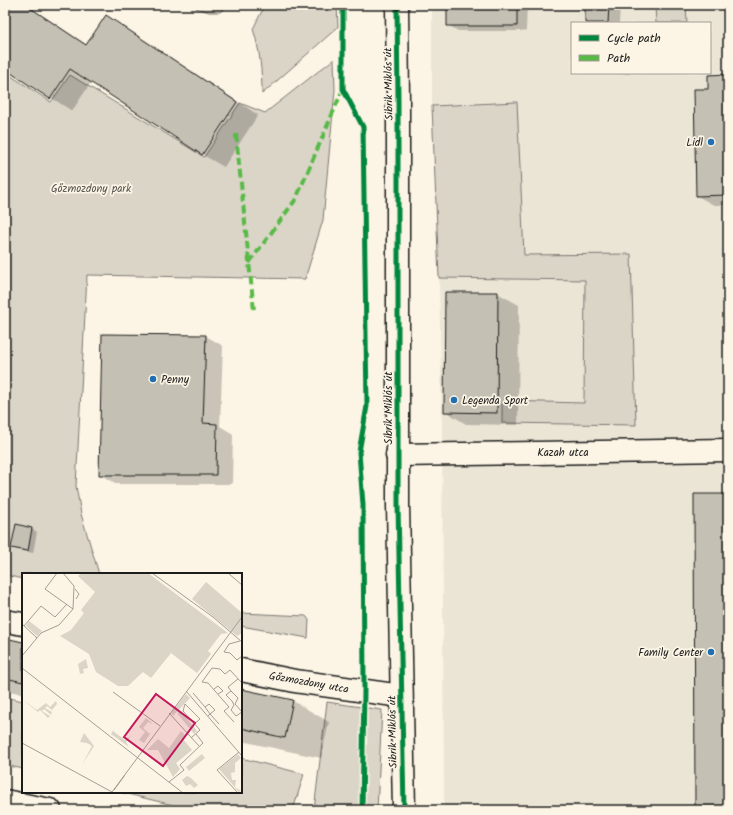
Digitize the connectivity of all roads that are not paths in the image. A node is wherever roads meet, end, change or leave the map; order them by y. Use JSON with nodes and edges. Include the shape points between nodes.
{"nodes":[{"id":1,"x":397,"y":5,"type":"edge"},
{"id":2,"x":728,"y":450,"type":"edge"},
{"id":3,"x":397,"y":455,"type":"junction"},
{"id":4,"x":5,"y":620,"type":"edge"},
{"id":5,"x":22,"y":624,"type":"edge"},
{"id":6,"x":242,"y":670,"type":"edge"},
{"id":7,"x":401,"y":696,"type":"junction"},
{"id":8,"x":5,"y":801,"type":"edge"},
{"id":9,"x":50,"y":810,"type":"edge"},
{"id":10,"x":404,"y":810,"type":"edge"}],
"edges":[{"from":1,"to":3,"type":"street","name":"Sibrik Miklós út"},
{"from":2,"to":3,"type":"street","name":"Kazah utca"},
{"from":3,"to":7,"type":"street","name":"Sibrik Miklós út"},
{"from":4,"to":5,"type":"street"},
{"from":6,"to":7,"type":"street","name":"Gőzmozdony utca","via":[[296,681]]},
{"from":7,"to":10,"type":"street","name":"Sibrik Miklós út"},
{"from":8,"to":9,"type":"street"}]}
